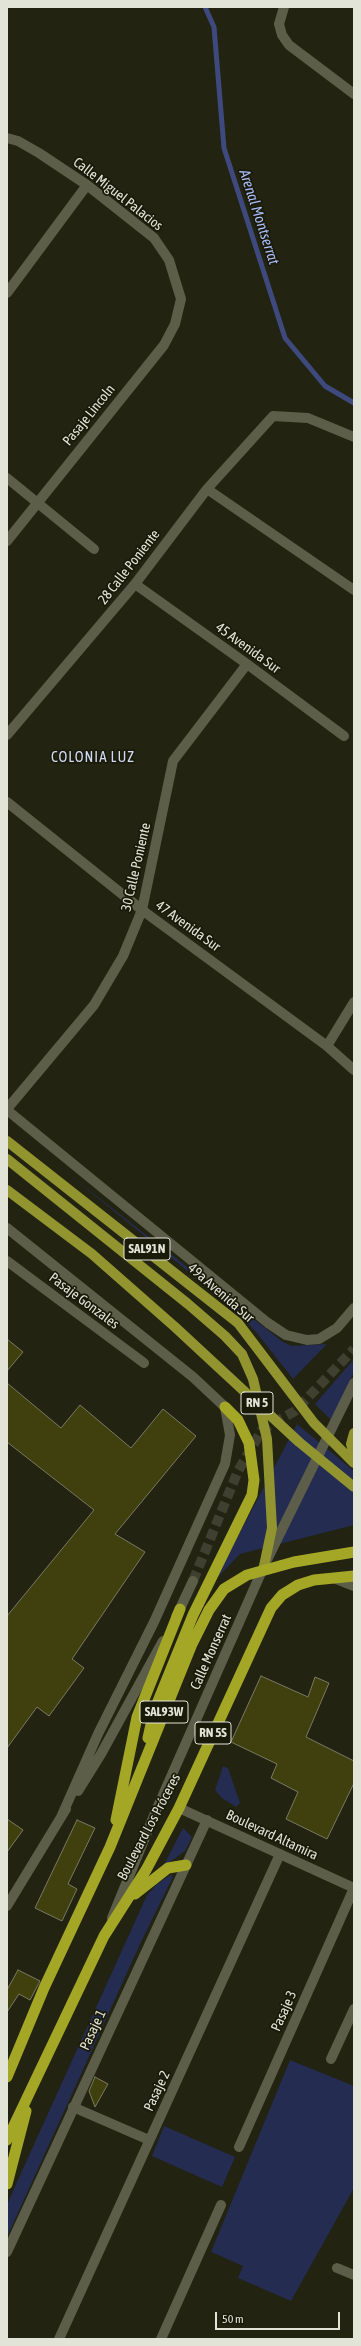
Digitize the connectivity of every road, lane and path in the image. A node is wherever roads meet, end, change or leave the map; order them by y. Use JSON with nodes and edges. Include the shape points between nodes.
{"nodes":[{"id":1,"x":284,"y":7,"type":"edge"},
{"id":2,"x":354,"y":94,"type":"edge"},
{"id":3,"x":7,"y":138,"type":"edge"},
{"id":4,"x":87,"y":185,"type":"junction"},
{"id":5,"x":7,"y":293,"type":"edge"},
{"id":6,"x":181,"y":299,"type":"joint"},
{"id":7,"x":354,"y":437,"type":"edge"},
{"id":8,"x":7,"y":478,"type":"edge"},
{"id":9,"x":206,"y":489,"type":"junction"},
{"id":10,"x":37,"y":502,"type":"junction"},
{"id":11,"x":7,"y":541,"type":"edge"},
{"id":12,"x":94,"y":548,"type":"dead end"},
{"id":13,"x":135,"y":584,"type":"junction"},
{"id":14,"x":354,"y":590,"type":"edge"},
{"id":15,"x":247,"y":664,"type":"junction"},
{"id":16,"x":7,"y":735,"type":"edge"},
{"id":17,"x":344,"y":736,"type":"dead end"},
{"id":18,"x":7,"y":802,"type":"edge"},
{"id":19,"x":142,"y":910,"type":"junction"},
{"id":20,"x":354,"y":1002,"type":"edge"},
{"id":21,"x":327,"y":1046,"type":"junction"},
{"id":22,"x":354,"y":1070,"type":"edge"},
{"id":23,"x":7,"y":1110,"type":"edge"},
{"id":24,"x":7,"y":1141,"type":"edge"},
{"id":25,"x":7,"y":1159,"type":"edge"},
{"id":26,"x":7,"y":1190,"type":"edge"},
{"id":27,"x":7,"y":1228,"type":"edge"},
{"id":28,"x":7,"y":1261,"type":"edge"},
{"id":29,"x":354,"y":1308,"type":"edge"},
{"id":30,"x":144,"y":1363,"type":"dead end"},
{"id":31,"x":215,"y":1364,"type":"joint"},
{"id":32,"x":274,"y":1370,"type":"joint"},
{"id":33,"x":354,"y":1383,"type":"edge"},
{"id":34,"x":225,"y":1407,"type":"junction"},
{"id":35,"x":354,"y":1433,"type":"edge"},
{"id":36,"x":354,"y":1454,"type":"edge"},
{"id":37,"x":354,"y":1463,"type":"edge"},
{"id":38,"x":354,"y":1487,"type":"edge"},
{"id":39,"x":354,"y":1552,"type":"edge"},
{"id":40,"x":264,"y":1566,"type":"junction"},
{"id":41,"x":354,"y":1576,"type":"edge"},
{"id":42,"x":332,"y":1577,"type":"junction"},
{"id":43,"x":193,"y":1580,"type":"tunnel mouth"},
{"id":44,"x":354,"y":1586,"type":"edge"},
{"id":45,"x":180,"y":1609,"type":"junction"},
{"id":46,"x":145,"y":1761,"type":"junction"},
{"id":47,"x":179,"y":1808,"type":"junction"},
{"id":48,"x":62,"y":1815,"type":"junction"},
{"id":49,"x":207,"y":1820,"type":"junction"},
{"id":50,"x":110,"y":1847,"type":"junction"},
{"id":51,"x":280,"y":1854,"type":"junction"},
{"id":52,"x":186,"y":1865,"type":"junction"},
{"id":53,"x":354,"y":1888,"type":"edge"},
{"id":54,"x":7,"y":1906,"type":"edge"},
{"id":55,"x":104,"y":1936,"type":"junction"},
{"id":56,"x":44,"y":1988,"type":"junction"},
{"id":57,"x":354,"y":2009,"type":"edge"},
{"id":58,"x":331,"y":2059,"type":"dead end"},
{"id":59,"x":7,"y":2062,"type":"edge"},
{"id":60,"x":7,"y":2078,"type":"edge"},
{"id":61,"x":30,"y":2092,"type":"junction"},
{"id":62,"x":72,"y":2107,"type":"junction"},
{"id":63,"x":7,"y":2140,"type":"edge"},
{"id":64,"x":149,"y":2140,"type":"junction"},
{"id":65,"x":239,"y":2147,"type":"dead end"},
{"id":66,"x":7,"y":2184,"type":"edge"},
{"id":67,"x":221,"y":2205,"type":"dead end"},
{"id":68,"x":7,"y":2252,"type":"edge"},
{"id":69,"x":337,"y":2268,"type":"dead end"},
{"id":70,"x":354,"y":2275,"type":"edge"},
{"id":71,"x":59,"y":2339,"type":"edge"},
{"id":72,"x":161,"y":2339,"type":"edge"}],
"edges":[{"from":1,"to":2,"type":"street","via":[[280,24],[282,35],[290,45]]},
{"from":3,"to":4,"type":"street","name":"Calle Miguel Palacios","via":[[39,153]]},
{"from":4,"to":5,"type":"street"},
{"from":4,"to":6,"type":"street","name":"Calle Miguel Palacios","via":[[154,238],[169,260]]},
{"from":6,"to":10,"type":"street","name":"Pasaje Lincoln","via":[[175,324],[164,345]]},
{"from":7,"to":9,"type":"street","name":"28 Calle Poniente","via":[[308,418],[273,416]]},
{"from":8,"to":10,"type":"street"},
{"from":9,"to":13,"type":"street","name":"28 Calle Poniente"},
{"from":9,"to":14,"type":"street"},
{"from":10,"to":11,"type":"street","name":"Pasaje Lincoln"},
{"from":10,"to":12,"type":"street"},
{"from":13,"to":15,"type":"street","name":"45 Avenida Sur"},
{"from":13,"to":16,"type":"street","name":"28 Calle Poniente"},
{"from":15,"to":17,"type":"street","name":"45 Avenida Sur"},
{"from":15,"to":19,"type":"street","name":"30 Calle Poniente","via":[[173,761]]},
{"from":18,"to":19,"type":"street","name":"47 Avenida Sur"},
{"from":19,"to":21,"type":"street","name":"47 Avenida Sur"},
{"from":19,"to":23,"type":"street","name":"30 Calle Poniente","via":[[122,956],[94,1005]]},
{"from":20,"to":21,"type":"street"},
{"from":21,"to":22,"type":"street","name":"47 Avenida Sur"},
{"from":23,"to":29,"type":"street","name":"49a Avenida Sur","via":[[286,1335],[307,1340],[319,1339],[337,1328]]},
{"from":24,"to":32,"type":"main road","name":"49a Avenida Sur","number":"SAL91N","via":[[238,1323]]},
{"from":25,"to":40,"type":"main road","via":[[188,1304],[242,1354],[253,1379],[267,1439],[272,1528]]},
{"from":26,"to":31,"type":"main road","number":"SAL91N","via":[[92,1254]]},
{"from":27,"to":34,"type":"street","via":[[193,1377]]},
{"from":28,"to":30,"type":"street","name":"Pasaje Gonzales"},
{"from":31,"to":38,"type":"main road","number":"RN 5","via":[[299,1442]]},
{"from":32,"to":37,"type":"main road","name":"49a Avenida Sur","number":"RN 5","via":[[333,1444]]},
{"from":33,"to":40,"type":"street","name":"Calle Monserrat"},
{"from":34,"to":46,"type":"highway","via":[[238,1420],[246,1437],[253,1462],[252,1495],[193,1615],[175,1658],[154,1712]]},
{"from":34,"to":48,"type":"street","via":[[230,1435],[225,1464],[154,1622],[98,1734]]},
{"from":35,"to":36,"type":"main road","via":[[351,1444]]},
{"from":39,"to":46,"type":"highway","name":"Boulevard Los Próceres","number":"SAL93W","via":[[260,1570],[236,1580],[224,1589],[208,1610],[192,1644]]},
{"from":40,"to":55,"type":"street","name":"Calle Monserrat","via":[[155,1813]]},
{"from":41,"to":42,"type":"highway","name":"Boulevard Los Próceres","number":"RN 5S"},
{"from":42,"to":44,"type":"street"},
{"from":42,"to":47,"type":"highway","name":"Boulevard Los Próceres","number":"RN 5S","via":[[298,1585],[282,1595],[271,1608]]},
{"from":43,"to":45,"type":"street"},
{"from":45,"to":48,"type":"street","via":[[101,1754]]},
{"from":45,"to":50,"type":"highway","via":[[137,1717]]},
{"from":46,"to":50,"type":"highway","name":"Boulevard Los Próceres","number":"SAL93W"},
{"from":47,"to":49,"type":"street","name":"Boulevard Altamira"},
{"from":47,"to":55,"type":"highway","name":"Boulevard Los Próceres","number":"RN 5S","via":[[146,1870]]},
{"from":48,"to":54,"type":"street"},
{"from":49,"to":51,"type":"street","name":"Boulevard Altamira"},
{"from":49,"to":52,"type":"street","name":"Pasaje 1"},
{"from":50,"to":56,"type":"highway","name":"Boulevard Los Próceres","number":"SAL93W"},
{"from":51,"to":53,"type":"street","name":"Boulevard Altamira"},
{"from":51,"to":64,"type":"street","name":"Pasaje 2"},
{"from":52,"to":55,"type":"highway","via":[[168,1868],[142,1887],[129,1900]]},
{"from":52,"to":62,"type":"street","name":"Pasaje 1"},
{"from":53,"to":65,"type":"street","name":"Pasaje 3"},
{"from":55,"to":61,"type":"highway","name":"Boulevard Los Próceres"},
{"from":56,"to":59,"type":"highway"},
{"from":56,"to":60,"type":"highway","name":"Boulevard Los Próceres","number":"SAL93W"},
{"from":57,"to":58,"type":"street"},
{"from":61,"to":63,"type":"highway","name":"Boulevard Los Próceres"},
{"from":61,"to":66,"type":"highway"},
{"from":62,"to":64,"type":"street"},
{"from":62,"to":68,"type":"street","name":"Pasaje 1"},
{"from":64,"to":71,"type":"street","name":"Pasaje 2"},
{"from":67,"to":72,"type":"street"},
{"from":69,"to":70,"type":"street"}]}
